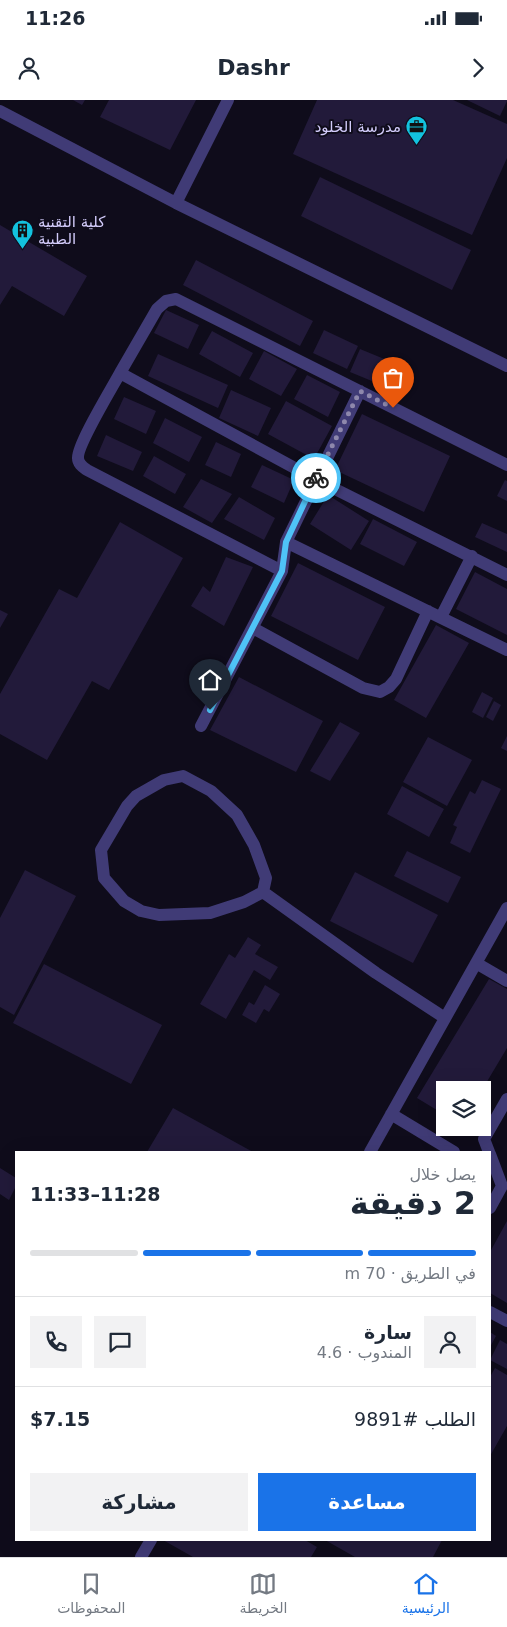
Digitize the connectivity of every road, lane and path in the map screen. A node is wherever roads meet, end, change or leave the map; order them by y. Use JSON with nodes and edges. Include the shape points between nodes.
{"nodes":[{"id":1,"x":228,"y":100,"type":"edge"},
{"id":2,"x":0,"y":110,"type":"edge"},
{"id":3,"x":176,"y":203,"type":"junction"},
{"id":4,"x":507,"y":366,"type":"edge"},
{"id":5,"x":120,"y":373,"type":"junction"},
{"id":6,"x":360,"y":391,"type":"junction"},
{"id":7,"x":507,"y":465,"type":"edge"},
{"id":8,"x":315,"y":479,"type":"junction"},
{"id":9,"x":286,"y":542,"type":"junction"},
{"id":10,"x":472,"y":556,"type":"junction"},
{"id":11,"x":282,"y":571,"type":"junction"},
{"id":12,"x":507,"y":574,"type":"edge"},
{"id":13,"x":428,"y":611,"type":"junction"},
{"id":14,"x":441,"y":617,"type":"junction"},
{"id":15,"x":253,"y":628,"type":"junction"},
{"id":16,"x":507,"y":650,"type":"edge"},
{"id":17,"x":201,"y":726,"type":"dead end"},
{"id":18,"x":263,"y":892,"type":"junction"},
{"id":19,"x":507,"y":908,"type":"edge"},
{"id":20,"x":476,"y":963,"type":"junction"},
{"id":21,"x":507,"y":981,"type":"edge"},
{"id":22,"x":445,"y":1018,"type":"junction"},
{"id":23,"x":507,"y":1099,"type":"edge"},
{"id":24,"x":391,"y":1114,"type":"junction"},
{"id":25,"x":371,"y":1151,"type":"edge"},
{"id":26,"x":452,"y":1151,"type":"edge"},
{"id":27,"x":488,"y":1151,"type":"edge"},
{"id":28,"x":491,"y":1158,"type":"edge"},
{"id":29,"x":491,"y":1206,"type":"edge"},
{"id":30,"x":491,"y":1313,"type":"edge"},
{"id":31,"x":507,"y":1322,"type":"edge"},
{"id":32,"x":150,"y":1541,"type":"edge"},
{"id":33,"x":141,"y":1557,"type":"edge"}],
"edges":[{"from":1,"to":3,"type":"street"},
{"from":2,"to":3,"type":"street"},
{"from":3,"to":4,"type":"street"},
{"from":5,"to":6,"type":"street","via":[[157,309],[166,301],[176,299]]},
{"from":5,"to":8,"type":"street"},
{"from":5,"to":11,"type":"street","via":[[83,444],[78,459],[80,464]]},
{"from":6,"to":7,"type":"street"},
{"from":6,"to":8,"type":"street"},
{"from":8,"to":9,"type":"street"},
{"from":8,"to":10,"type":"street"},
{"from":9,"to":11,"type":"street"},
{"from":9,"to":13,"type":"street"},
{"from":10,"to":12,"type":"street"},
{"from":10,"to":14,"type":"street"},
{"from":11,"to":15,"type":"street"},
{"from":13,"to":14,"type":"street"},
{"from":13,"to":15,"type":"street","via":[[396,679],[380,692],[363,688]]},
{"from":14,"to":16,"type":"street"},
{"from":15,"to":17,"type":"street"},
{"from":18,"to":18,"type":"street","via":[[266,878],[254,845],[237,815],[211,791],[184,776],[164,780],[136,796],[101,850],[104,878],[124,901],[140,911],[210,914]]},
{"from":18,"to":22,"type":"street"},
{"from":19,"to":20,"type":"street"},
{"from":20,"to":21,"type":"street"},
{"from":20,"to":22,"type":"street"},
{"from":22,"to":24,"type":"street"},
{"from":23,"to":27,"type":"street","via":[[484,1140]]},
{"from":24,"to":25,"type":"street"},
{"from":24,"to":26,"type":"street"},
{"from":28,"to":29,"type":"street","via":[[502,1186]]},
{"from":30,"to":31,"type":"street"},
{"from":32,"to":33,"type":"street"}]}
